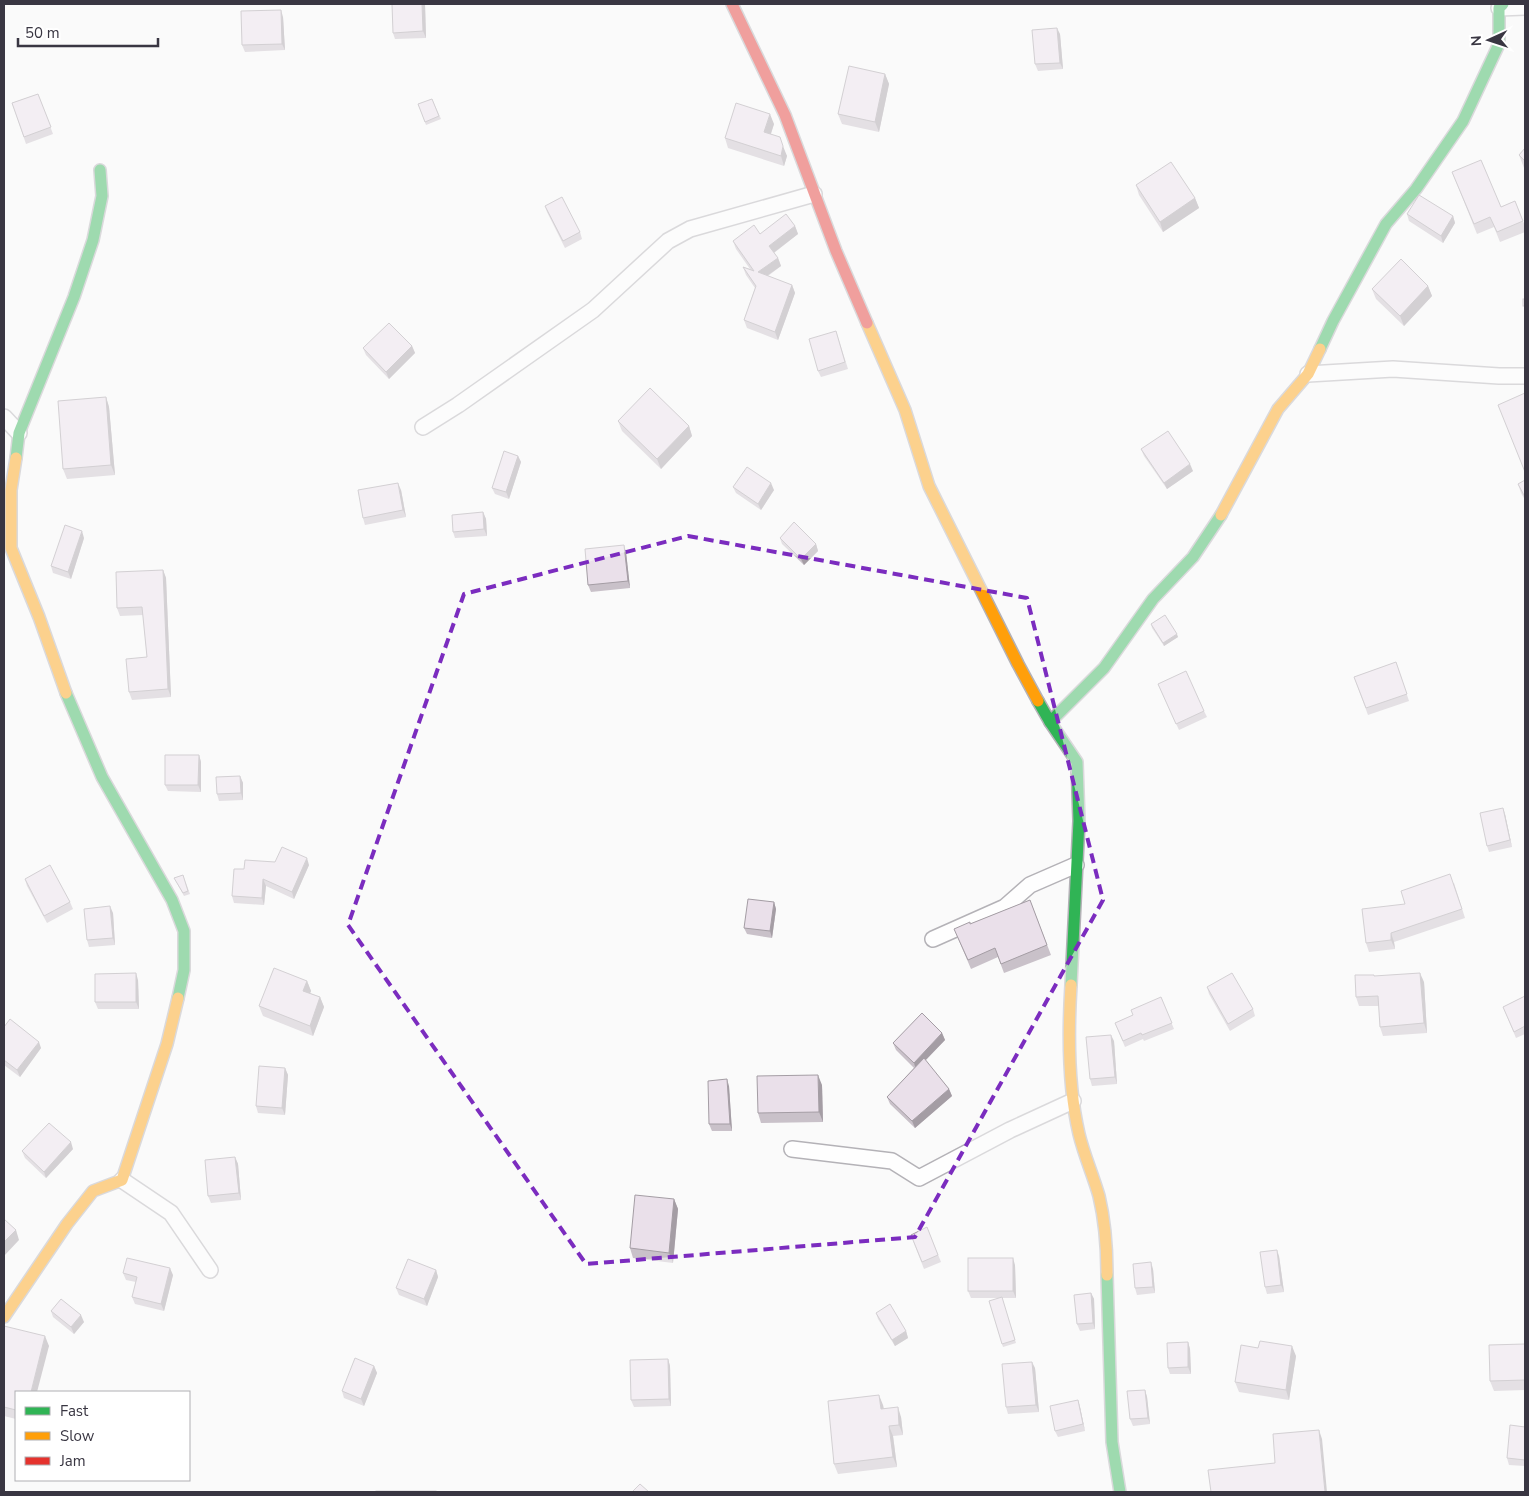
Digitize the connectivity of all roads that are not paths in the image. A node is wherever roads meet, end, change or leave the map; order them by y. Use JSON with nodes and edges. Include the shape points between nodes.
{"nodes":[{"id":1,"x":732,"y":4,"type":"edge"},
{"id":2,"x":1501,"y":6,"type":"edge"},
{"id":3,"x":1525,"y":7,"type":"edge"},
{"id":4,"x":100,"y":170,"type":"dead end"},
{"id":5,"x":814,"y":194,"type":"junction"},
{"id":6,"x":1308,"y":374,"type":"junction"},
{"id":7,"x":1525,"y":376,"type":"edge"},
{"id":8,"x":4,"y":417,"type":"edge"},
{"id":9,"x":424,"y":427,"type":"dead end"},
{"id":10,"x":19,"y":433,"type":"junction"},
{"id":11,"x":1050,"y":722,"type":"junction"},
{"id":12,"x":1076,"y":865,"type":"junction"},
{"id":13,"x":933,"y":939,"type":"dead end"},
{"id":14,"x":1073,"y":1101,"type":"junction"},
{"id":15,"x":792,"y":1149,"type":"dead end"},
{"id":16,"x":122,"y":1180,"type":"junction"},
{"id":17,"x":210,"y":1270,"type":"dead end"},
{"id":18,"x":4,"y":1317,"type":"edge"},
{"id":19,"x":1120,"y":1492,"type":"edge"}],
"edges":[{"from":1,"to":5,"type":"street","via":[[785,115]]},
{"from":2,"to":3,"type":"street"},
{"from":2,"to":6,"type":"street","via":[[1499,44],[1463,121],[1416,189],[1386,224]]},
{"from":4,"to":10,"type":"street","via":[[102,196],[94,240]]},
{"from":5,"to":9,"type":"street","via":[[690,229],[668,241],[593,310]]},
{"from":5,"to":11,"type":"street","via":[[905,410],[929,486]]},
{"from":6,"to":7,"type":"street","via":[[1393,369]]},
{"from":6,"to":11,"type":"street","via":[[1278,409],[1228,504],[1193,557],[1153,599],[1104,668]]},
{"from":8,"to":10,"type":"street"},
{"from":10,"to":16,"type":"street","via":[[11,490],[11,548],[102,778],[172,900],[184,931],[184,970],[167,1044]]},
{"from":11,"to":12,"type":"street","via":[[1077,762],[1079,821]]},
{"from":12,"to":13,"type":"street","via":[[1030,885],[1005,906]]},
{"from":12,"to":14,"type":"street","via":[[1069,1022]]},
{"from":14,"to":15,"type":"street","via":[[919,1178],[892,1161]]},
{"from":14,"to":19,"type":"street","via":[[1079,1134],[1099,1197],[1107,1248],[1106,1316],[1112,1433]]},
{"from":16,"to":17,"type":"street","via":[[171,1214]]},
{"from":16,"to":18,"type":"street","via":[[93,1191],[56,1239]]}]}
